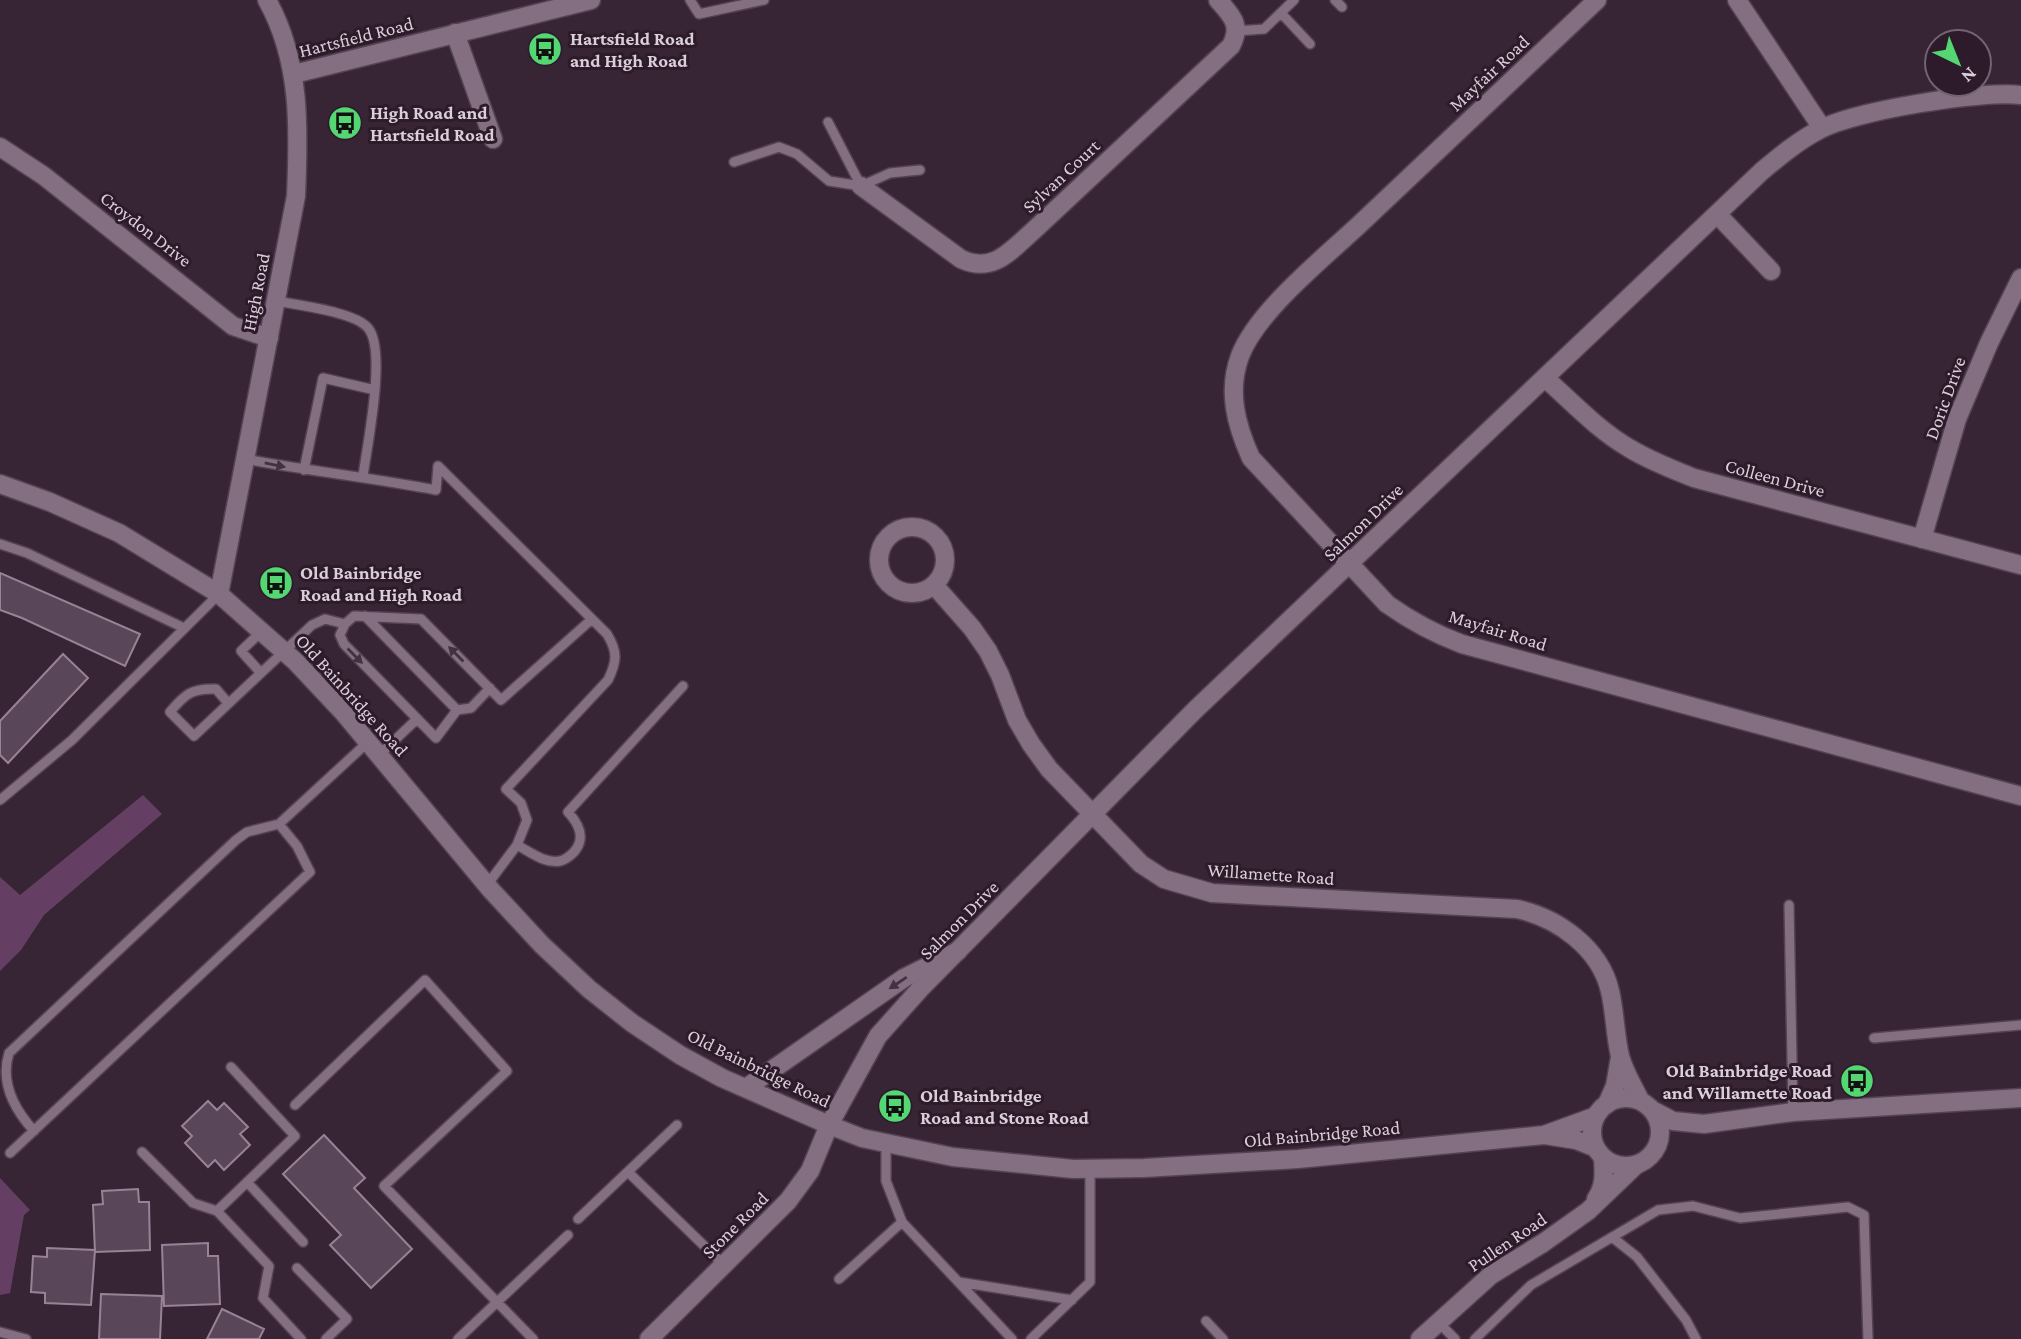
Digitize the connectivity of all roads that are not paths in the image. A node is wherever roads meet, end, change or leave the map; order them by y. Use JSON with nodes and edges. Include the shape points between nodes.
{"nodes":[{"id":1,"x":268,"y":0,"type":"edge"},
{"id":2,"x":591,"y":0,"type":"edge"},
{"id":3,"x":690,"y":0,"type":"edge"},
{"id":4,"x":764,"y":0,"type":"edge"},
{"id":5,"x":1218,"y":0,"type":"edge"},
{"id":6,"x":1294,"y":0,"type":"edge"},
{"id":7,"x":1597,"y":0,"type":"edge"},
{"id":8,"x":1737,"y":0,"type":"edge"},
{"id":9,"x":1281,"y":13,"type":"junction"},
{"id":10,"x":1236,"y":31,"type":"junction"},
{"id":11,"x":455,"y":33,"type":"junction"},
{"id":12,"x":1310,"y":44,"type":"dead end"},
{"id":13,"x":294,"y":74,"type":"junction"},
{"id":14,"x":2021,"y":95,"type":"edge"},
{"id":15,"x":828,"y":122,"type":"dead end"},
{"id":16,"x":1822,"y":128,"type":"junction"},
{"id":17,"x":493,"y":139,"type":"dead end"},
{"id":18,"x":0,"y":147,"type":"edge"},
{"id":19,"x":734,"y":162,"type":"dead end"},
{"id":20,"x":920,"y":170,"type":"dead end"},
{"id":21,"x":861,"y":186,"type":"junction"},
{"id":22,"x":1717,"y":214,"type":"junction"},
{"id":23,"x":1771,"y":271,"type":"dead end"},
{"id":24,"x":2021,"y":278,"type":"edge"},
{"id":25,"x":276,"y":300,"type":"junction"},
{"id":26,"x":269,"y":338,"type":"junction"},
{"id":27,"x":1545,"y":378,"type":"junction"},
{"id":28,"x":375,"y":390,"type":"junction"},
{"id":29,"x":245,"y":459,"type":"junction"},
{"id":30,"x":304,"y":470,"type":"junction"},
{"id":31,"x":363,"y":476,"type":"junction"},
{"id":32,"x":0,"y":484,"type":"edge"},
{"id":33,"x":1922,"y":539,"type":"junction"},
{"id":34,"x":0,"y":544,"type":"edge"},
{"id":35,"x":1350,"y":563,"type":"junction"},
{"id":36,"x":2021,"y":565,"type":"edge"},
{"id":37,"x":934,"y":585,"type":"dead end"},
{"id":38,"x":219,"y":594,"type":"junction"},
{"id":39,"x":365,"y":616,"type":"junction"},
{"id":40,"x":592,"y":619,"type":"junction"},
{"id":41,"x":345,"y":624,"type":"junction"},
{"id":42,"x":184,"y":628,"type":"junction"},
{"id":43,"x":262,"y":631,"type":"junction"},
{"id":44,"x":285,"y":651,"type":"junction"},
{"id":45,"x":261,"y":673,"type":"junction"},
{"id":46,"x":683,"y":686,"type":"dead end"},
{"id":47,"x":490,"y":688,"type":"junction"},
{"id":48,"x":228,"y":703,"type":"junction"},
{"id":49,"x":457,"y":710,"type":"junction"},
{"id":50,"x":417,"y":719,"type":"junction"},
{"id":51,"x":373,"y":749,"type":"junction"},
{"id":52,"x":17,"y":786,"type":"junction"},
{"id":53,"x":0,"y":789,"type":"edge"},
{"id":54,"x":2021,"y":796,"type":"edge"},
{"id":55,"x":0,"y":800,"type":"edge"},
{"id":56,"x":1093,"y":815,"type":"junction"},
{"id":57,"x":279,"y":824,"type":"junction"},
{"id":58,"x":517,"y":845,"type":"junction"},
{"id":59,"x":487,"y":885,"type":"junction"},
{"id":60,"x":1788,"y":905,"type":"dead end"},
{"id":61,"x":958,"y":951,"type":"junction"},
{"id":62,"x":2021,"y":1025,"type":"edge"},
{"id":63,"x":1874,"y":1038,"type":"dead end"},
{"id":64,"x":1620,"y":1057,"type":"junction"},
{"id":65,"x":231,"y":1067,"type":"dead end"},
{"id":66,"x":746,"y":1088,"type":"junction"},
{"id":67,"x":2021,"y":1098,"type":"edge"},
{"id":68,"x":295,"y":1105,"type":"dead end"},
{"id":69,"x":1647,"y":1105,"type":"junction"},
{"id":70,"x":1602,"y":1110,"type":"junction"},
{"id":71,"x":1793,"y":1112,"type":"junction"},
{"id":72,"x":1704,"y":1124,"type":"junction"},
{"id":73,"x":677,"y":1125,"type":"dead end"},
{"id":74,"x":829,"y":1125,"type":"junction"},
{"id":75,"x":34,"y":1131,"type":"junction"},
{"id":76,"x":1544,"y":1135,"type":"junction"},
{"id":77,"x":1659,"y":1143,"type":"junction"},
{"id":78,"x":886,"y":1144,"type":"junction"},
{"id":79,"x":142,"y":1152,"type":"dead end"},
{"id":80,"x":10,"y":1153,"type":"dead end"},
{"id":81,"x":1599,"y":1153,"type":"junction"},
{"id":82,"x":1636,"y":1165,"type":"junction"},
{"id":83,"x":1090,"y":1168,"type":"junction"},
{"id":84,"x":628,"y":1172,"type":"junction"},
{"id":85,"x":247,"y":1182,"type":"junction"},
{"id":86,"x":216,"y":1211,"type":"junction"},
{"id":87,"x":1588,"y":1211,"type":"junction"},
{"id":88,"x":578,"y":1219,"type":"dead end"},
{"id":89,"x":902,"y":1222,"type":"junction"},
{"id":90,"x":568,"y":1235,"type":"dead end"},
{"id":91,"x":1612,"y":1237,"type":"junction"},
{"id":92,"x":303,"y":1242,"type":"dead end"},
{"id":93,"x":724,"y":1266,"type":"junction"},
{"id":94,"x":297,"y":1268,"type":"dead end"},
{"id":95,"x":839,"y":1279,"type":"dead end"},
{"id":96,"x":959,"y":1282,"type":"junction"},
{"id":97,"x":1072,"y":1300,"type":"junction"},
{"id":98,"x":497,"y":1302,"type":"junction"},
{"id":99,"x":1206,"y":1321,"type":"dead end"},
{"id":100,"x":1438,"y":1322,"type":"junction"},
{"id":101,"x":0,"y":1332,"type":"edge"},
{"id":102,"x":26,"y":1339,"type":"edge"},
{"id":103,"x":301,"y":1339,"type":"edge"},
{"id":104,"x":327,"y":1339,"type":"edge"},
{"id":105,"x":458,"y":1339,"type":"edge"},
{"id":106,"x":533,"y":1339,"type":"edge"},
{"id":107,"x":649,"y":1339,"type":"edge"},
{"id":108,"x":1012,"y":1339,"type":"edge"},
{"id":109,"x":1031,"y":1339,"type":"edge"},
{"id":110,"x":1223,"y":1339,"type":"edge"},
{"id":111,"x":1420,"y":1339,"type":"edge"},
{"id":112,"x":1455,"y":1339,"type":"edge"},
{"id":113,"x":1475,"y":1339,"type":"edge"},
{"id":114,"x":1696,"y":1339,"type":"edge"},
{"id":115,"x":1868,"y":1339,"type":"edge"}],
"edges":[{"from":1,"to":13,"type":"street","name":"High Road"},
{"from":2,"to":11,"type":"street","name":"Hartsfield Road"},
{"from":3,"to":4,"type":"lane","via":[[699,14]]},
{"from":5,"to":10,"type":"street","via":[[1231,15]]},
{"from":6,"to":9,"type":"lane"},
{"from":7,"to":35,"type":"street","name":"Mayfair Road","via":[[1265,316],[1240,355],[1235,372],[1235,413],[1251,458]]},
{"from":8,"to":16,"type":"street"},
{"from":9,"to":10,"type":"lane","via":[[1264,29]]},
{"from":9,"to":12,"type":"lane"},
{"from":10,"to":21,"type":"street","name":"Sylvan Court","via":[[1230,46],[1211,64],[1033,231],[988,264],[961,259]]},
{"from":11,"to":13,"type":"street","name":"Hartsfield Road"},
{"from":11,"to":17,"type":"street"},
{"from":13,"to":25,"type":"street","name":"High Road","via":[[299,138],[296,196]]},
{"from":14,"to":16,"type":"street","name":"Salmon Drive","via":[[1961,98],[1870,114]]},
{"from":15,"to":21,"type":"lane"},
{"from":16,"to":22,"type":"street","name":"Salmon Drive","via":[[1787,150]]},
{"from":18,"to":26,"type":"street","name":"Croydon Drive","via":[[233,326]]},
{"from":19,"to":21,"type":"lane","via":[[779,147],[797,154],[830,181]]},
{"from":20,"to":21,"type":"lane","via":[[890,173]]},
{"from":22,"to":23,"type":"street"},
{"from":22,"to":27,"type":"street","name":"Salmon Drive"},
{"from":24,"to":33,"type":"street","name":"Doric Drive","via":[[1957,419]]},
{"from":25,"to":26,"type":"street","name":"High Road"},
{"from":25,"to":28,"type":"lane","via":[[354,318],[368,327],[375,342]]},
{"from":26,"to":29,"type":"street","name":"High Road"},
{"from":27,"to":33,"type":"street","name":"Colleen Drive","via":[[1597,425],[1659,464],[1695,478]]},
{"from":27,"to":35,"type":"street","name":"Salmon Drive"},
{"from":28,"to":30,"type":"lane","via":[[323,378]]},
{"from":28,"to":31,"type":"lane"},
{"from":29,"to":30,"type":"lane","one_way":true},
{"from":29,"to":38,"type":"street","name":"High Road"},
{"from":30,"to":31,"type":"lane"},
{"from":31,"to":40,"type":"lane","via":[[436,490],[438,466]]},
{"from":32,"to":38,"type":"street","name":"Old Bainbridge Road","via":[[119,533]]},
{"from":33,"to":36,"type":"street","name":"Colleen Drive"},
{"from":34,"to":42,"type":"lane"},
{"from":35,"to":54,"type":"street","name":"Mayfair Road","via":[[1387,604],[1438,635]]},
{"from":35,"to":56,"type":"street","name":"Salmon Drive","via":[[1195,710]]},
{"from":37,"to":56,"type":"street","name":"Willamette Road","via":[[988,651],[1031,744]]},
{"from":38,"to":42,"type":"lane"},
{"from":38,"to":43,"type":"street","name":"Old Bainbridge Road"},
{"from":39,"to":41,"type":"lane"},
{"from":47,"to":39,"type":"lane","one_way":true,"via":[[421,619]]},
{"from":39,"to":49,"type":"lane"},
{"from":40,"to":47,"type":"lane","via":[[502,700]]},
{"from":40,"to":58,"type":"lane","via":[[615,646],[617,661],[608,680],[506,789],[521,803],[527,820]]},
{"from":41,"to":44,"type":"lane","via":[[325,619]]},
{"from":41,"to":50,"type":"lane","one_way":true,"via":[[340,635],[344,644]]},
{"from":42,"to":52,"type":"lane","via":[[72,740]]},
{"from":43,"to":44,"type":"street","name":"Old Bainbridge Road"},
{"from":43,"to":45,"type":"lane","via":[[241,651]]},
{"from":44,"to":45,"type":"lane"},
{"from":44,"to":51,"type":"street","name":"Old Bainbridge Road"},
{"from":45,"to":48,"type":"lane"},
{"from":46,"to":58,"type":"lane","via":[[568,812],[582,835],[569,857],[544,860]]},
{"from":47,"to":49,"type":"lane","via":[[471,708]]},
{"from":48,"to":48,"type":"lane","via":[[194,736],[170,712],[198,688],[216,689]]},
{"from":49,"to":50,"type":"lane","via":[[436,738]]},
{"from":50,"to":51,"type":"lane"},
{"from":51,"to":57,"type":"lane"},
{"from":51,"to":59,"type":"street","name":"Old Bainbridge Road"},
{"from":52,"to":53,"type":"lane"},
{"from":52,"to":55,"type":"lane"},
{"from":56,"to":61,"type":"street","name":"Salmon Drive"},
{"from":56,"to":64,"type":"street","name":"Willamette Road","via":[[1141,864],[1164,879],[1212,893],[1517,909],[1538,914],[1571,934],[1600,967],[1609,988]]},
{"from":57,"to":75,"type":"lane","via":[[310,872]]},
{"from":57,"to":75,"type":"lane","via":[[247,831],[236,840],[3,1060],[1,1086],[6,1100]]},
{"from":58,"to":59,"type":"lane"},
{"from":59,"to":66,"type":"street","name":"Old Bainbridge Road","via":[[542,945],[632,1023],[680,1055]]},
{"from":60,"to":71,"type":"lane"},
{"from":61,"to":66,"type":"street","one_way":true,"via":[[904,978]]},
{"from":61,"to":74,"type":"street","name":"Salmon Drive","via":[[878,1036]]},
{"from":62,"to":63,"type":"lane"},
{"from":64,"to":69,"type":"street","name":"Willamette Road"},
{"from":64,"to":70,"type":"street","name":"Willamette Road","via":[[1614,1089]]},
{"from":65,"to":85,"type":"lane","via":[[295,1136]]},
{"from":66,"to":74,"type":"street","name":"Old Bainbridge Road"},
{"from":67,"to":71,"type":"street"},
{"from":68,"to":98,"type":"lane","via":[[425,980],[507,1071],[384,1186]]},
{"from":69,"to":70,"type":"street","via":[[1618,1099]]},
{"from":69,"to":72,"type":"street","via":[[1674,1121]]},
{"from":69,"to":77,"type":"street","via":[[1660,1126]]},
{"from":70,"to":76,"type":"street","name":"Old Bainbridge Road"},
{"from":70,"to":81,"type":"street","via":[[1592,1132]]},
{"from":71,"to":72,"type":"street"},
{"from":72,"to":77,"type":"street"},
{"from":73,"to":84,"type":"lane"},
{"from":74,"to":78,"type":"street","name":"Old Bainbridge Road"},
{"from":74,"to":93,"type":"street","name":"Stone Road","via":[[810,1171],[789,1201]]},
{"from":75,"to":80,"type":"lane"},
{"from":76,"to":81,"type":"street","name":"Old Bainbridge Road","via":[[1579,1141]]},
{"from":76,"to":83,"type":"street","name":"Old Bainbridge Road","via":[[1244,1163]]},
{"from":77,"to":82,"type":"street","via":[[1650,1157]]},
{"from":78,"to":83,"type":"street","name":"Old Bainbridge Road","via":[[993,1162]]},
{"from":78,"to":89,"type":"lane","via":[[886,1181]]},
{"from":79,"to":86,"type":"lane","via":[[193,1203]]},
{"from":81,"to":82,"type":"street","via":[[1618,1166]]},
{"from":81,"to":87,"type":"street","name":"Pullen Road","via":[[1604,1177]]},
{"from":82,"to":87,"type":"street","name":"Pullen Road"},
{"from":83,"to":97,"type":"lane","via":[[1090,1282]]},
{"from":84,"to":88,"type":"lane"},
{"from":84,"to":93,"type":"lane"},
{"from":85,"to":86,"type":"lane"},
{"from":85,"to":92,"type":"lane"},
{"from":86,"to":103,"type":"lane","via":[[269,1266],[263,1298]]},
{"from":87,"to":100,"type":"street","name":"Pullen Road","via":[[1491,1275]]},
{"from":89,"to":95,"type":"lane"},
{"from":89,"to":96,"type":"lane"},
{"from":90,"to":98,"type":"lane"},
{"from":91,"to":113,"type":"lane","via":[[1531,1285]]},
{"from":91,"to":114,"type":"lane","via":[[1637,1256]]},
{"from":91,"to":115,"type":"lane","via":[[1658,1210],[1693,1206],[1740,1218],[1848,1208],[1864,1215]]},
{"from":93,"to":107,"type":"street","name":"Stone Road"},
{"from":94,"to":104,"type":"lane","via":[[347,1319]]},
{"from":96,"to":97,"type":"lane"},
{"from":96,"to":108,"type":"lane"},
{"from":97,"to":109,"type":"lane"},
{"from":98,"to":105,"type":"lane"},
{"from":98,"to":106,"type":"lane"},
{"from":99,"to":110,"type":"lane"},
{"from":100,"to":111,"type":"street","name":"Pullen Road"},
{"from":100,"to":112,"type":"lane"},
{"from":101,"to":102,"type":"lane"}]}
